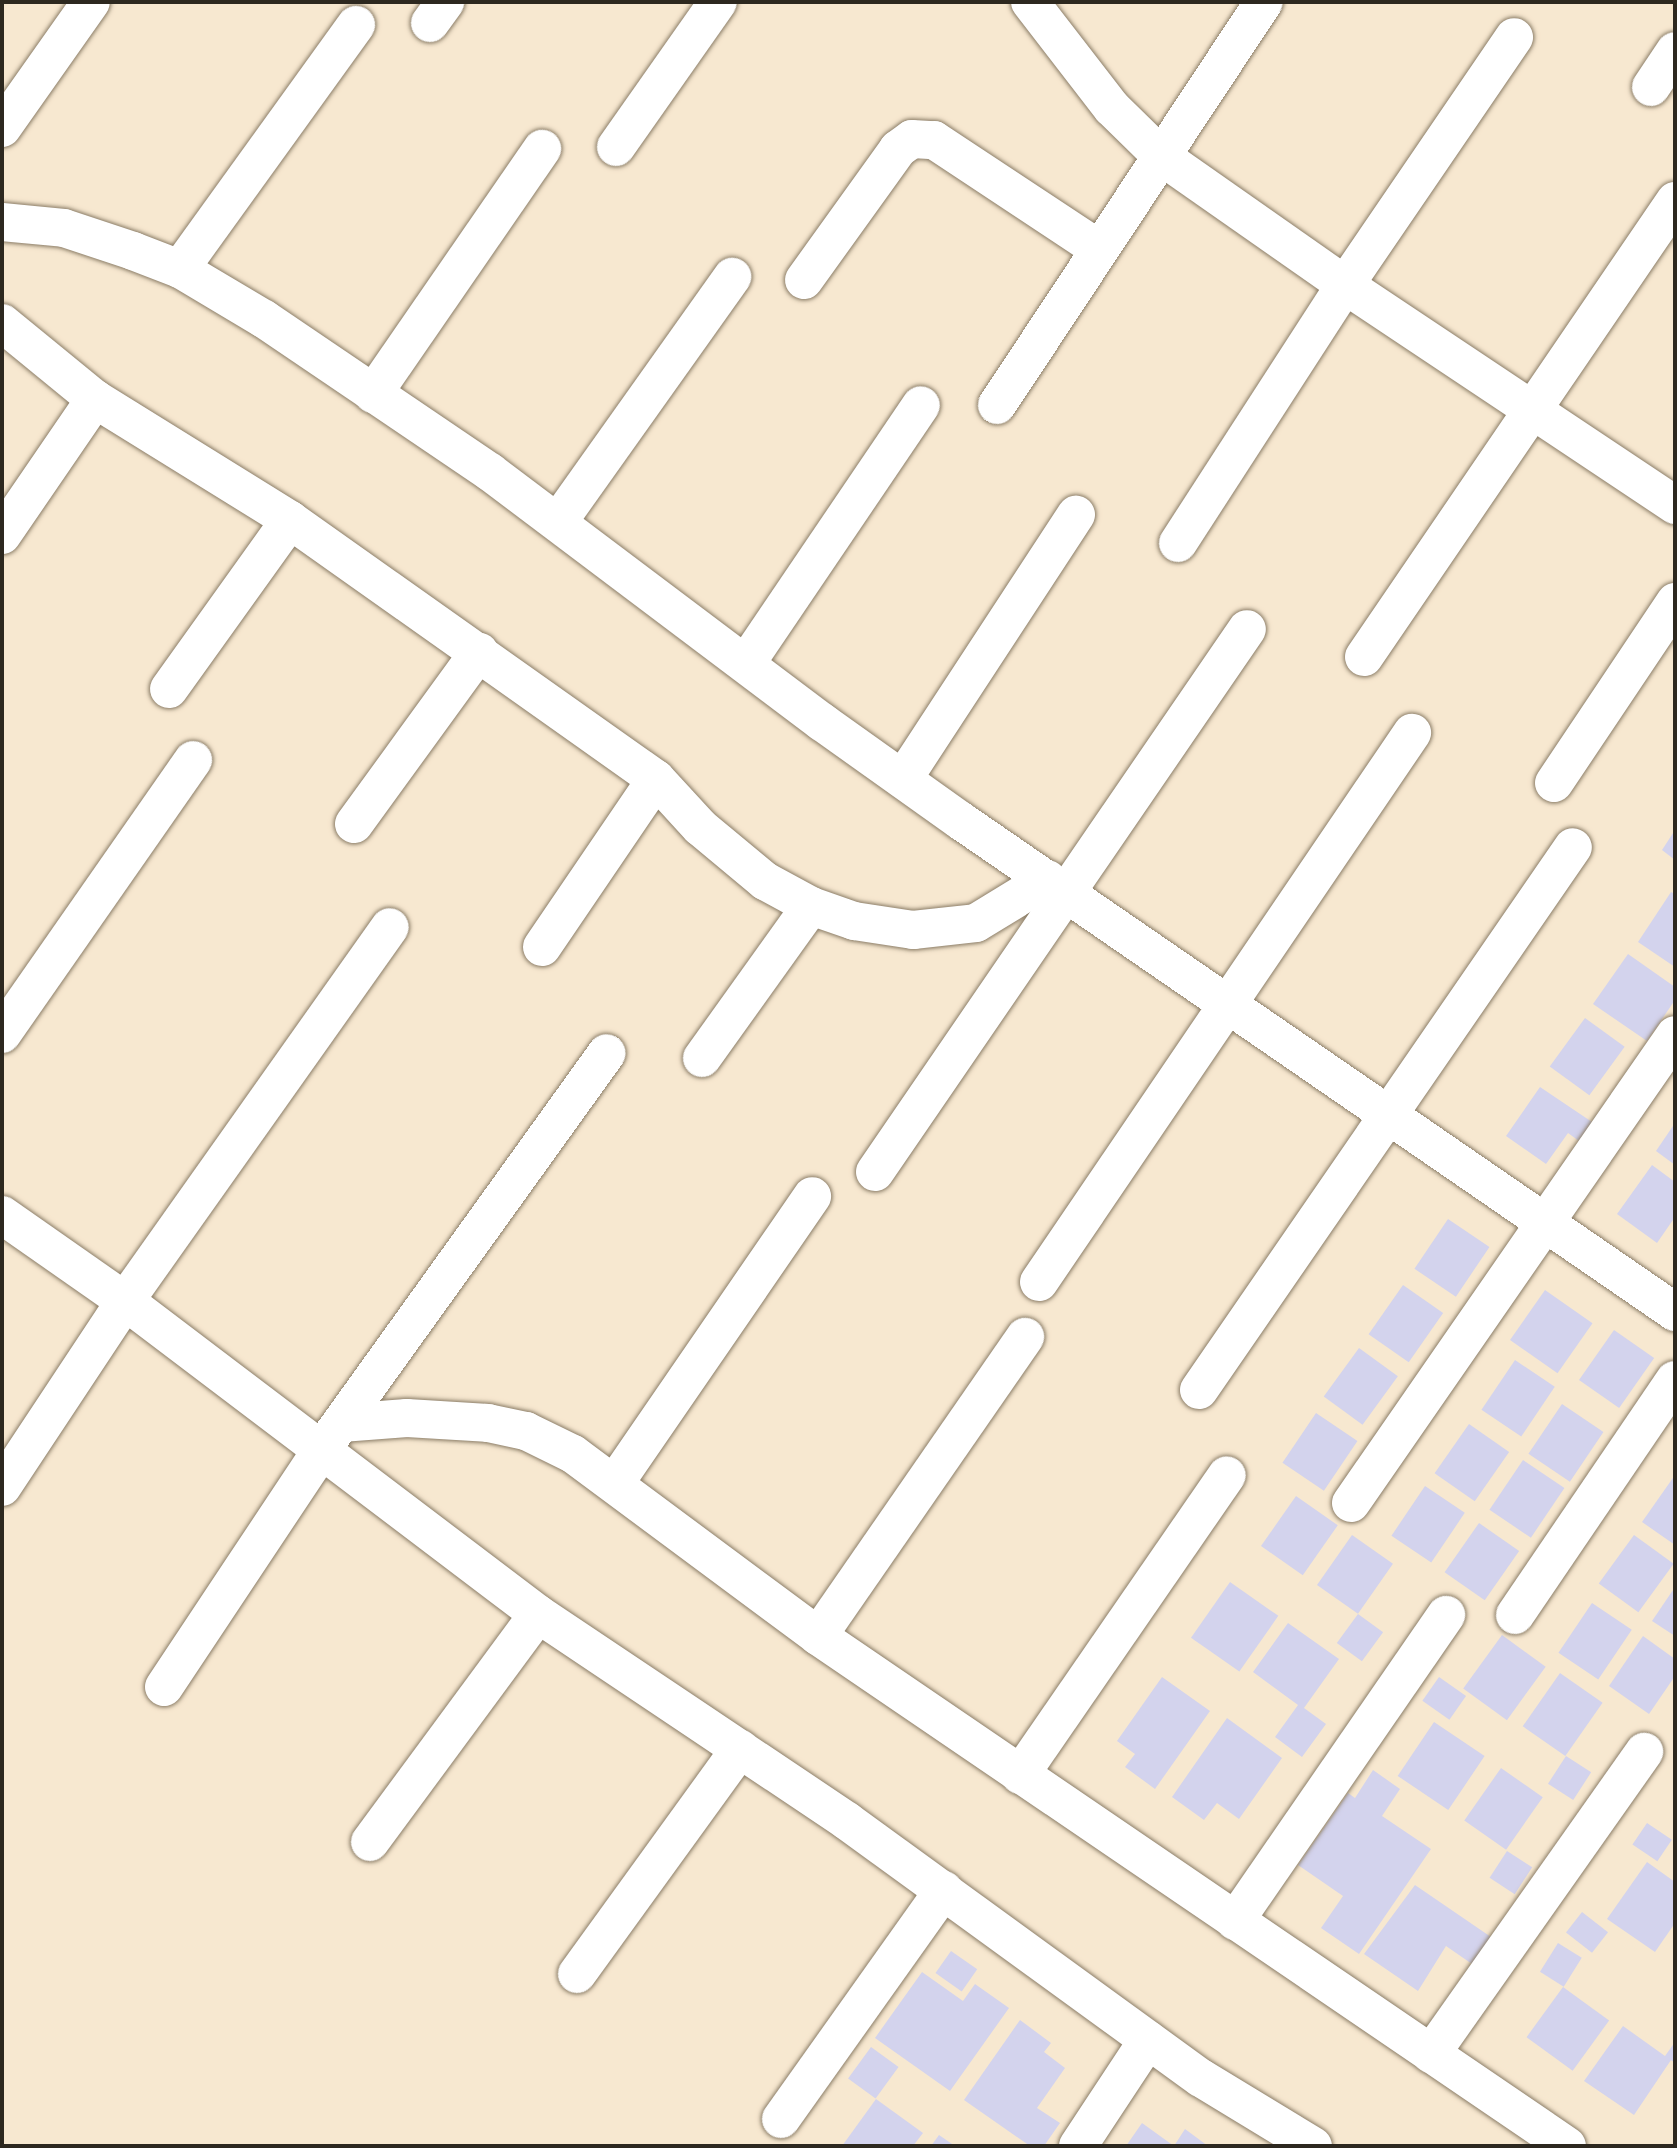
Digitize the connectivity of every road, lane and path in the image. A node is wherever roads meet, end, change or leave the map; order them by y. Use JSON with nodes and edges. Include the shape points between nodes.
{"nodes":[{"id":1,"x":90,"y":2,"type":"edge"},
{"id":2,"x":718,"y":2,"type":"edge"},
{"id":3,"x":1030,"y":2,"type":"edge"},
{"id":4,"x":1264,"y":2,"type":"edge"},
{"id":5,"x":356,"y":24,"type":"dead end"},
{"id":6,"x":1514,"y":37,"type":"dead end"},
{"id":7,"x":1675,"y":51,"type":"edge"},
{"id":8,"x":1651,"y":87,"type":"dead end"},
{"id":9,"x":2,"y":128,"type":"edge"},
{"id":10,"x":616,"y":147,"type":"dead end"},
{"id":11,"x":542,"y":149,"type":"dead end"},
{"id":12,"x":1161,"y":156,"type":"junction"},
{"id":13,"x":1675,"y":201,"type":"edge"},
{"id":14,"x":2,"y":222,"type":"edge"},
{"id":15,"x":1097,"y":248,"type":"junction"},
{"id":16,"x":180,"y":268,"type":"junction"},
{"id":17,"x":732,"y":277,"type":"dead end"},
{"id":18,"x":804,"y":280,"type":"dead end"},
{"id":19,"x":1345,"y":285,"type":"junction"},
{"id":20,"x":2,"y":323,"type":"edge"},
{"id":21,"x":373,"y":394,"type":"junction"},
{"id":22,"x":96,"y":399,"type":"junction"},
{"id":23,"x":921,"y":405,"type":"dead end"},
{"id":24,"x":997,"y":405,"type":"dead end"},
{"id":25,"x":1533,"y":409,"type":"junction"},
{"id":26,"x":1675,"y":505,"type":"edge"},
{"id":27,"x":1076,"y":515,"type":"dead end"},
{"id":28,"x":290,"y":520,"type":"junction"},
{"id":29,"x":558,"y":522,"type":"junction"},
{"id":30,"x":2,"y":535,"type":"edge"},
{"id":31,"x":1178,"y":543,"type":"dead end"},
{"id":32,"x":1675,"y":603,"type":"edge"},
{"id":33,"x":1247,"y":629,"type":"dead end"},
{"id":34,"x":479,"y":652,"type":"junction"},
{"id":35,"x":1364,"y":657,"type":"dead end"},
{"id":36,"x":747,"y":662,"type":"junction"},
{"id":37,"x":169,"y":689,"type":"dead end"},
{"id":38,"x":1412,"y":733,"type":"dead end"},
{"id":39,"x":193,"y":760,"type":"dead end"},
{"id":40,"x":656,"y":779,"type":"junction"},
{"id":41,"x":903,"y":779,"type":"junction"},
{"id":42,"x":1554,"y":783,"type":"dead end"},
{"id":43,"x":354,"y":824,"type":"dead end"},
{"id":44,"x":1573,"y":847,"type":"dead end"},
{"id":45,"x":1058,"y":886,"type":"junction"},
{"id":46,"x":811,"y":906,"type":"junction"},
{"id":47,"x":390,"y":927,"type":"dead end"},
{"id":48,"x":542,"y":947,"type":"dead end"},
{"id":49,"x":1228,"y":1006,"type":"junction"},
{"id":50,"x":2,"y":1034,"type":"edge"},
{"id":51,"x":1675,"y":1035,"type":"edge"},
{"id":52,"x":607,"y":1053,"type":"dead end"},
{"id":53,"x":702,"y":1058,"type":"dead end"},
{"id":54,"x":1389,"y":1115,"type":"junction"},
{"id":55,"x":875,"y":1172,"type":"dead end"},
{"id":56,"x":813,"y":1196,"type":"dead end"},
{"id":57,"x":2,"y":1215,"type":"edge"},
{"id":58,"x":1545,"y":1223,"type":"junction"},
{"id":59,"x":1039,"y":1282,"type":"dead end"},
{"id":60,"x":125,"y":1301,"type":"junction"},
{"id":61,"x":1675,"y":1312,"type":"edge"},
{"id":62,"x":1025,"y":1337,"type":"dead end"},
{"id":63,"x":1675,"y":1380,"type":"edge"},
{"id":64,"x":1199,"y":1390,"type":"dead end"},
{"id":65,"x":330,"y":1437,"type":"junction"},
{"id":66,"x":1227,"y":1475,"type":"dead end"},
{"id":67,"x":615,"y":1483,"type":"junction"},
{"id":68,"x":2,"y":1487,"type":"edge"},
{"id":69,"x":1352,"y":1503,"type":"dead end"},
{"id":70,"x":538,"y":1614,"type":"junction"},
{"id":71,"x":1446,"y":1615,"type":"dead end"},
{"id":72,"x":1515,"y":1615,"type":"dead end"},
{"id":73,"x":818,"y":1636,"type":"junction"},
{"id":74,"x":164,"y":1687,"type":"dead end"},
{"id":75,"x":740,"y":1749,"type":"junction"},
{"id":76,"x":1644,"y":1752,"type":"dead end"},
{"id":77,"x":1020,"y":1775,"type":"junction"},
{"id":78,"x":370,"y":1842,"type":"dead end"},
{"id":79,"x":944,"y":1890,"type":"junction"},
{"id":80,"x":1235,"y":1921,"type":"junction"},
{"id":81,"x":577,"y":1975,"type":"dead end"},
{"id":82,"x":1148,"y":2039,"type":"junction"},
{"id":83,"x":1431,"y":2054,"type":"junction"},
{"id":84,"x":781,"y":2119,"type":"dead end"},
{"id":85,"x":1078,"y":2146,"type":"edge"},
{"id":86,"x":1313,"y":2146,"type":"edge"},
{"id":87,"x":1567,"y":2146,"type":"edge"}],
"edges":[{"from":1,"to":9,"type":"street"},
{"from":2,"to":10,"type":"street"},
{"from":3,"to":12,"type":"street","via":[[1112,108]]},
{"from":4,"to":12,"type":"street"},
{"from":5,"to":16,"type":"street"},
{"from":6,"to":19,"type":"street"},
{"from":7,"to":8,"type":"street"},
{"from":11,"to":21,"type":"street"},
{"from":12,"to":15,"type":"street"},
{"from":12,"to":19,"type":"street"},
{"from":13,"to":25,"type":"street"},
{"from":14,"to":16,"type":"street","via":[[64,228]]},
{"from":15,"to":18,"type":"street","via":[[934,140],[912,139],[898,149]]},
{"from":15,"to":24,"type":"street"},
{"from":16,"to":21,"type":"street"},
{"from":17,"to":29,"type":"street"},
{"from":19,"to":25,"type":"street"},
{"from":19,"to":31,"type":"street"},
{"from":20,"to":22,"type":"street"},
{"from":21,"to":29,"type":"street"},
{"from":22,"to":28,"type":"street"},
{"from":22,"to":30,"type":"street"},
{"from":23,"to":36,"type":"street"},
{"from":25,"to":26,"type":"street"},
{"from":25,"to":35,"type":"street"},
{"from":27,"to":41,"type":"street"},
{"from":28,"to":34,"type":"street"},
{"from":28,"to":37,"type":"street"},
{"from":29,"to":36,"type":"street"},
{"from":32,"to":42,"type":"street"},
{"from":33,"to":45,"type":"street"},
{"from":34,"to":40,"type":"street"},
{"from":34,"to":43,"type":"street"},
{"from":36,"to":41,"type":"street"},
{"from":38,"to":49,"type":"street"},
{"from":39,"to":50,"type":"street"},
{"from":40,"to":46,"type":"street","via":[[727,853]]},
{"from":40,"to":48,"type":"street"},
{"from":41,"to":45,"type":"street"},
{"from":44,"to":54,"type":"street"},
{"from":45,"to":46,"type":"street","via":[[976,923],[913,930],[854,920]]},
{"from":45,"to":49,"type":"street"},
{"from":45,"to":55,"type":"street"},
{"from":46,"to":53,"type":"street"},
{"from":47,"to":60,"type":"street"},
{"from":49,"to":54,"type":"street"},
{"from":49,"to":59,"type":"street"},
{"from":51,"to":58,"type":"street"},
{"from":52,"to":65,"type":"street"},
{"from":54,"to":58,"type":"street"},
{"from":54,"to":64,"type":"street"},
{"from":56,"to":67,"type":"street"},
{"from":57,"to":60,"type":"street"},
{"from":58,"to":61,"type":"street"},
{"from":58,"to":69,"type":"street"},
{"from":60,"to":65,"type":"street"},
{"from":60,"to":68,"type":"street"},
{"from":62,"to":73,"type":"street"},
{"from":63,"to":72,"type":"street"},
{"from":65,"to":67,"type":"street","via":[[407,1418],[500,1425],[526,1431],[573,1454]]},
{"from":65,"to":70,"type":"street"},
{"from":65,"to":74,"type":"street"},
{"from":66,"to":77,"type":"street"},
{"from":67,"to":73,"type":"street"},
{"from":70,"to":75,"type":"street"},
{"from":70,"to":78,"type":"street"},
{"from":71,"to":80,"type":"street"},
{"from":73,"to":77,"type":"street"},
{"from":75,"to":79,"type":"street"},
{"from":75,"to":81,"type":"street"},
{"from":76,"to":83,"type":"street"},
{"from":77,"to":80,"type":"street"},
{"from":79,"to":82,"type":"street"},
{"from":79,"to":84,"type":"street"},
{"from":80,"to":83,"type":"street"},
{"from":82,"to":85,"type":"street"},
{"from":82,"to":86,"type":"street"},
{"from":83,"to":87,"type":"street"}]}
